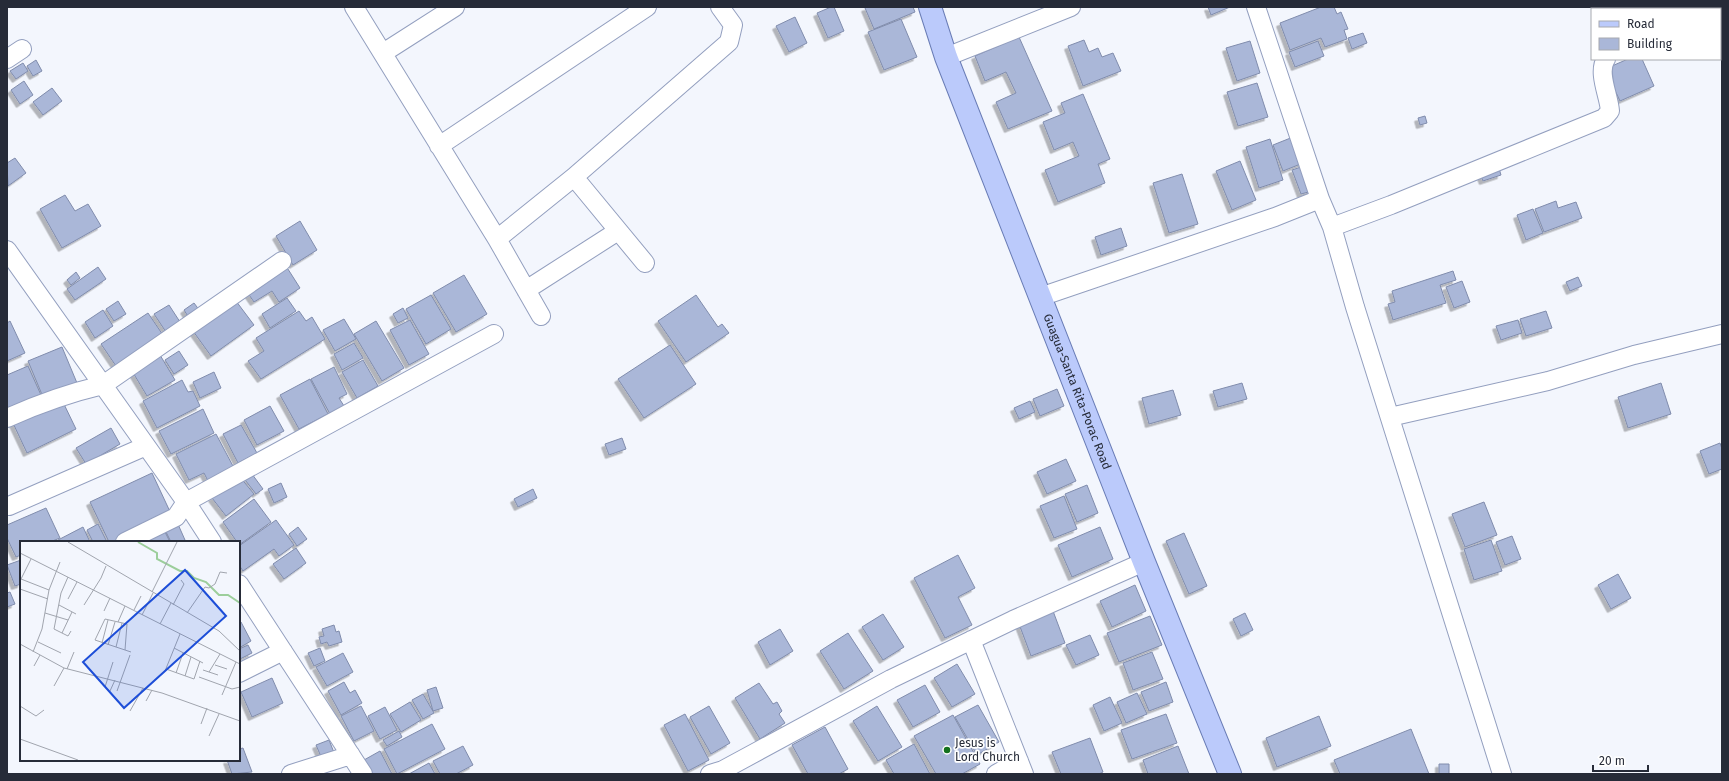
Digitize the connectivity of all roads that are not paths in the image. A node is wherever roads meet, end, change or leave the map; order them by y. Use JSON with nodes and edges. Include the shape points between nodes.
{"nodes":[{"id":1,"x":354,"y":7,"type":"edge"},
{"id":2,"x":455,"y":7,"type":"edge"},
{"id":3,"x":647,"y":7,"type":"edge"},
{"id":4,"x":720,"y":7,"type":"edge"},
{"id":5,"x":930,"y":7,"type":"edge"},
{"id":6,"x":1071,"y":7,"type":"edge"},
{"id":7,"x":1256,"y":7,"type":"edge"},
{"id":8,"x":383,"y":53,"type":"junction"},
{"id":9,"x":946,"y":57,"type":"junction"},
{"id":10,"x":1605,"y":60,"type":"edge"},
{"id":11,"x":439,"y":146,"type":"junction"},
{"id":12,"x":574,"y":177,"type":"junction"},
{"id":13,"x":1320,"y":199,"type":"junction"},
{"id":14,"x":1332,"y":227,"type":"junction"},
{"id":15,"x":618,"y":231,"type":"junction"},
{"id":16,"x":496,"y":239,"type":"junction"},
{"id":17,"x":7,"y":250,"type":"edge"},
{"id":18,"x":282,"y":261,"type":"dead end"},
{"id":19,"x":644,"y":263,"type":"dead end"},
{"id":20,"x":526,"y":290,"type":"junction"},
{"id":21,"x":1040,"y":297,"type":"junction"},
{"id":22,"x":541,"y":316,"type":"dead end"},
{"id":23,"x":494,"y":334,"type":"dead end"},
{"id":24,"x":1722,"y":334,"type":"edge"},
{"id":25,"x":103,"y":385,"type":"junction"},
{"id":26,"x":1390,"y":417,"type":"junction"},
{"id":27,"x":7,"y":418,"type":"edge"},
{"id":28,"x":146,"y":446,"type":"junction"},
{"id":29,"x":186,"y":502,"type":"junction"},
{"id":30,"x":9,"y":506,"type":"dead end"},
{"id":31,"x":127,"y":541,"type":"edge"},
{"id":32,"x":211,"y":541,"type":"edge"},
{"id":33,"x":1144,"y":562,"type":"junction"},
{"id":34,"x":240,"y":586,"type":"edge"},
{"id":35,"x":970,"y":640,"type":"junction"},
{"id":36,"x":283,"y":651,"type":"junction"},
{"id":37,"x":240,"y":672,"type":"edge"},
{"id":38,"x":351,"y":755,"type":"junction"},
{"id":39,"x":1021,"y":768,"type":"edge"},
{"id":40,"x":720,"y":773,"type":"edge"},
{"id":41,"x":291,"y":774,"type":"edge"},
{"id":42,"x":363,"y":774,"type":"edge"},
{"id":43,"x":996,"y":774,"type":"edge"},
{"id":44,"x":1230,"y":774,"type":"edge"},
{"id":45,"x":1502,"y":774,"type":"edge"}],
"edges":[{"from":1,"to":8,"type":"street"},
{"from":2,"to":8,"type":"street"},
{"from":3,"to":11,"type":"street"},
{"from":4,"to":12,"type":"street","via":[[733,25],[729,42]]},
{"from":5,"to":9,"type":"main road","name":"Guagua-Santa Rita-Porac Road"},
{"from":6,"to":9,"type":"street"},
{"from":7,"to":13,"type":"street"},
{"from":8,"to":11,"type":"street"},
{"from":9,"to":21,"type":"main road","name":"Guagua-Santa Rita-Porac Road"},
{"from":10,"to":14,"type":"street","via":[[1603,76],[1610,111],[1604,118]]},
{"from":11,"to":16,"type":"street"},
{"from":12,"to":15,"type":"street"},
{"from":12,"to":16,"type":"street"},
{"from":13,"to":14,"type":"street"},
{"from":13,"to":21,"type":"street","via":[[1275,217]]},
{"from":14,"to":26,"type":"street"},
{"from":15,"to":19,"type":"street"},
{"from":15,"to":20,"type":"street"},
{"from":16,"to":20,"type":"street"},
{"from":17,"to":25,"type":"street"},
{"from":18,"to":25,"type":"street"},
{"from":20,"to":22,"type":"street"},
{"from":21,"to":33,"type":"main road","name":"Guagua-Santa Rita-Porac Road"},
{"from":23,"to":29,"type":"street"},
{"from":24,"to":26,"type":"street","via":[[1634,355],[1548,381]]},
{"from":25,"to":27,"type":"street","via":[[56,398]]},
{"from":25,"to":28,"type":"street"},
{"from":26,"to":45,"type":"street"},
{"from":28,"to":29,"type":"street"},
{"from":28,"to":30,"type":"street"},
{"from":29,"to":31,"type":"street","via":[[176,517]]},
{"from":29,"to":32,"type":"street"},
{"from":33,"to":35,"type":"street"},
{"from":33,"to":44,"type":"main road","name":"Guagua-Santa Rita-Porac Road"},
{"from":34,"to":36,"type":"street"},
{"from":35,"to":39,"type":"street"},
{"from":35,"to":40,"type":"street","via":[[891,679]]},
{"from":36,"to":37,"type":"street"},
{"from":36,"to":38,"type":"street"},
{"from":38,"to":41,"type":"street"},
{"from":38,"to":42,"type":"street"},
{"from":39,"to":43,"type":"street"}]}
